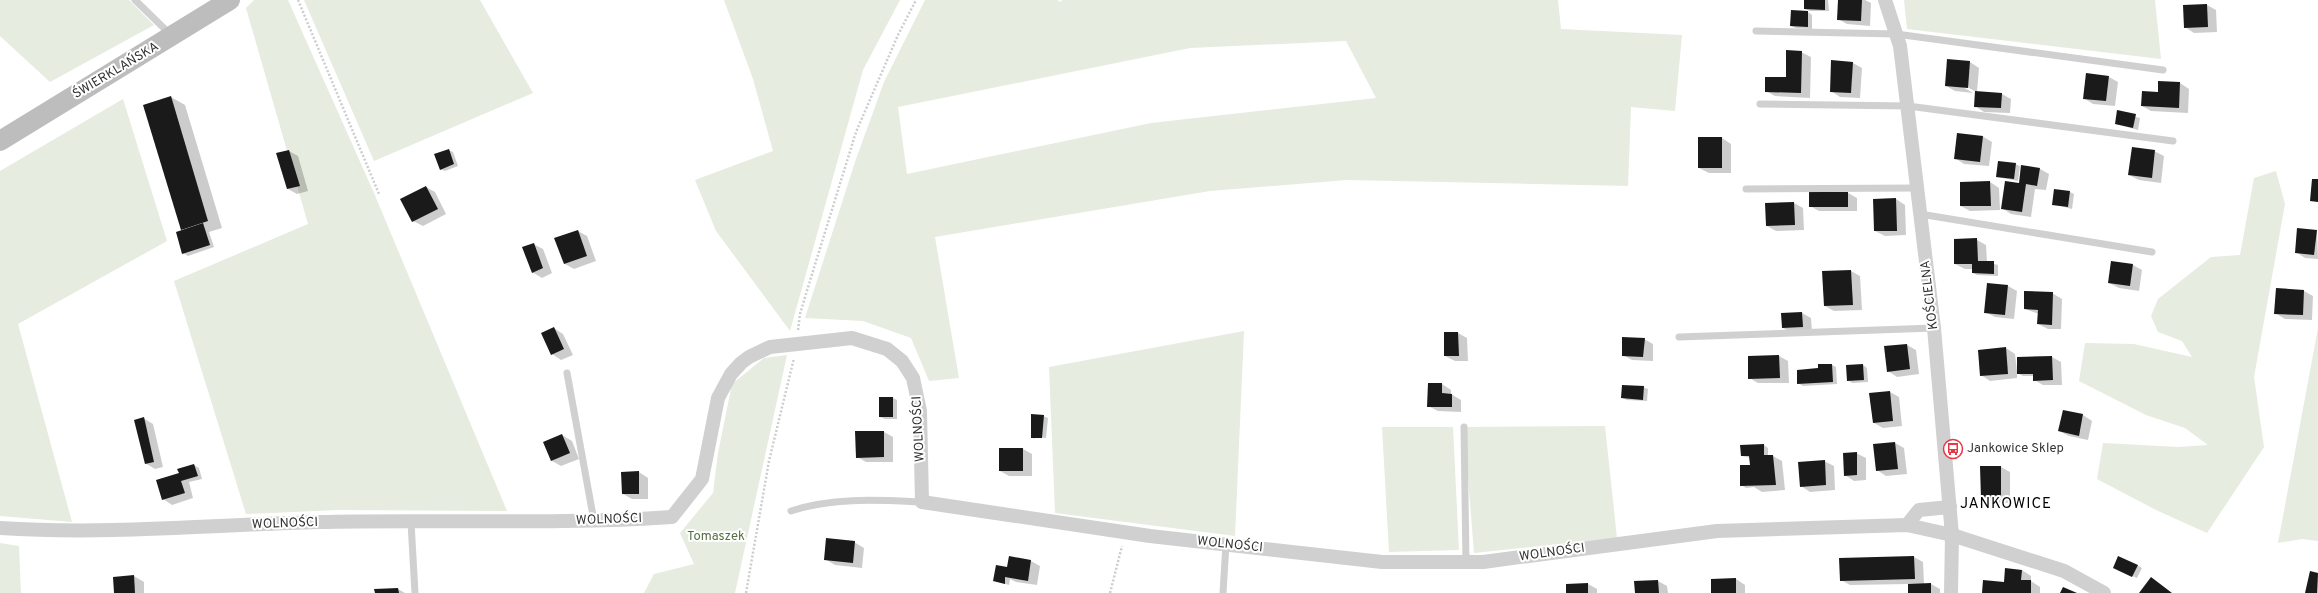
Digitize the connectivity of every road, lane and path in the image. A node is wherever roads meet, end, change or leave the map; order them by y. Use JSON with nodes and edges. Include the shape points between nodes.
{"nodes":[{"id":1,"x":135,"y":0,"type":"edge"},
{"id":2,"x":230,"y":0,"type":"edge"},
{"id":3,"x":298,"y":0,"type":"edge"},
{"id":4,"x":916,"y":0,"type":"edge"},
{"id":5,"x":1885,"y":0,"type":"edge"},
{"id":6,"x":1756,"y":31,"type":"dead end"},
{"id":7,"x":1896,"y":34,"type":"junction"},
{"id":8,"x":172,"y":37,"type":"junction"},
{"id":9,"x":2163,"y":70,"type":"dead end"},
{"id":10,"x":1760,"y":104,"type":"dead end"},
{"id":11,"x":1908,"y":106,"type":"junction"},
{"id":12,"x":0,"y":141,"type":"edge"},
{"id":13,"x":2173,"y":141,"type":"dead end"},
{"id":14,"x":1918,"y":188,"type":"junction"},
{"id":15,"x":1746,"y":189,"type":"dead end"},
{"id":16,"x":379,"y":194,"type":"dead end"},
{"id":17,"x":1920,"y":214,"type":"junction"},
{"id":18,"x":2152,"y":252,"type":"dead end"},
{"id":19,"x":1934,"y":328,"type":"junction"},
{"id":20,"x":1679,"y":337,"type":"dead end"},
{"id":21,"x":796,"y":343,"type":"junction"},
{"id":22,"x":567,"y":373,"type":"dead end"},
{"id":23,"x":1464,"y":427,"type":"dead end"},
{"id":24,"x":922,"y":502,"type":"junction"},
{"id":25,"x":1950,"y":507,"type":"junction"},
{"id":26,"x":791,"y":511,"type":"dead end"},
{"id":27,"x":594,"y":521,"type":"junction"},
{"id":28,"x":411,"y":522,"type":"junction"},
{"id":29,"x":1908,"y":525,"type":"junction"},
{"id":30,"x":0,"y":528,"type":"edge"},
{"id":31,"x":1126,"y":532,"type":"junction"},
{"id":32,"x":1952,"y":535,"type":"junction"},
{"id":33,"x":1226,"y":544,"type":"junction"},
{"id":34,"x":1466,"y":562,"type":"junction"},
{"id":35,"x":414,"y":593,"type":"edge"},
{"id":36,"x":746,"y":593,"type":"edge"},
{"id":37,"x":1110,"y":593,"type":"edge"},
{"id":38,"x":1223,"y":593,"type":"edge"},
{"id":39,"x":1951,"y":593,"type":"edge"},
{"id":40,"x":2104,"y":593,"type":"edge"}],
"edges":[{"from":1,"to":8,"type":"lane"},
{"from":2,"to":8,"type":"main road","name":"ŚWIERKLAŃSKA"},
{"from":3,"to":16,"type":"path"},
{"from":4,"to":21,"type":"path","via":[[856,132],[800,314]]},
{"from":5,"to":7,"type":"street","name":"KOŚCIELNA"},
{"from":6,"to":7,"type":"lane"},
{"from":7,"to":9,"type":"lane"},
{"from":7,"to":11,"type":"street","name":"KOŚCIELNA"},
{"from":8,"to":12,"type":"main road","name":"ŚWIERKLAŃSKA"},
{"from":10,"to":11,"type":"lane"},
{"from":11,"to":13,"type":"lane"},
{"from":11,"to":14,"type":"street","name":"KOŚCIELNA"},
{"from":14,"to":15,"type":"lane"},
{"from":14,"to":17,"type":"street","name":"KOŚCIELNA"},
{"from":17,"to":18,"type":"lane"},
{"from":17,"to":19,"type":"street","name":"KOŚCIELNA"},
{"from":19,"to":20,"type":"lane"},
{"from":19,"to":25,"type":"street","name":"KOŚCIELNA"},
{"from":21,"to":24,"type":"street","name":"WOLNOŚCI","via":[[852,338],[866,341],[887,349],[908,368],[919,398]]},
{"from":21,"to":27,"type":"street","name":"WOLNOŚCI","via":[[760,351],[741,363],[732,374],[718,398],[702,479],[672,517]]},
{"from":21,"to":36,"type":"path","via":[[792,373],[769,461]]},
{"from":22,"to":27,"type":"lane"},
{"from":23,"to":34,"type":"lane"},
{"from":24,"to":26,"type":"lane","via":[[850,501],[813,504]]},
{"from":24,"to":31,"type":"street","name":"WOLNOŚCI"},
{"from":25,"to":29,"type":"street","via":[[1919,510]]},
{"from":25,"to":32,"type":"street","name":"KOŚCIELNA"},
{"from":27,"to":28,"type":"street","name":"WOLNOŚCI"},
{"from":28,"to":30,"type":"street","name":"WOLNOŚCI","via":[[318,522],[127,529]]},
{"from":28,"to":35,"type":"lane"},
{"from":29,"to":32,"type":"street","name":"WOLNOŚCI"},
{"from":29,"to":34,"type":"street","name":"WOLNOŚCI","via":[[1717,531],[1483,562]]},
{"from":31,"to":33,"type":"street","name":"WOLNOŚCI"},
{"from":31,"to":37,"type":"path"},
{"from":32,"to":39,"type":"street","name":"KOŚCIELNA"},
{"from":32,"to":40,"type":"street","name":"WOLNOŚCI","via":[[2064,571]]},
{"from":33,"to":34,"type":"street","name":"WOLNOŚCI","via":[[1382,562]]},
{"from":33,"to":38,"type":"lane"}]}
